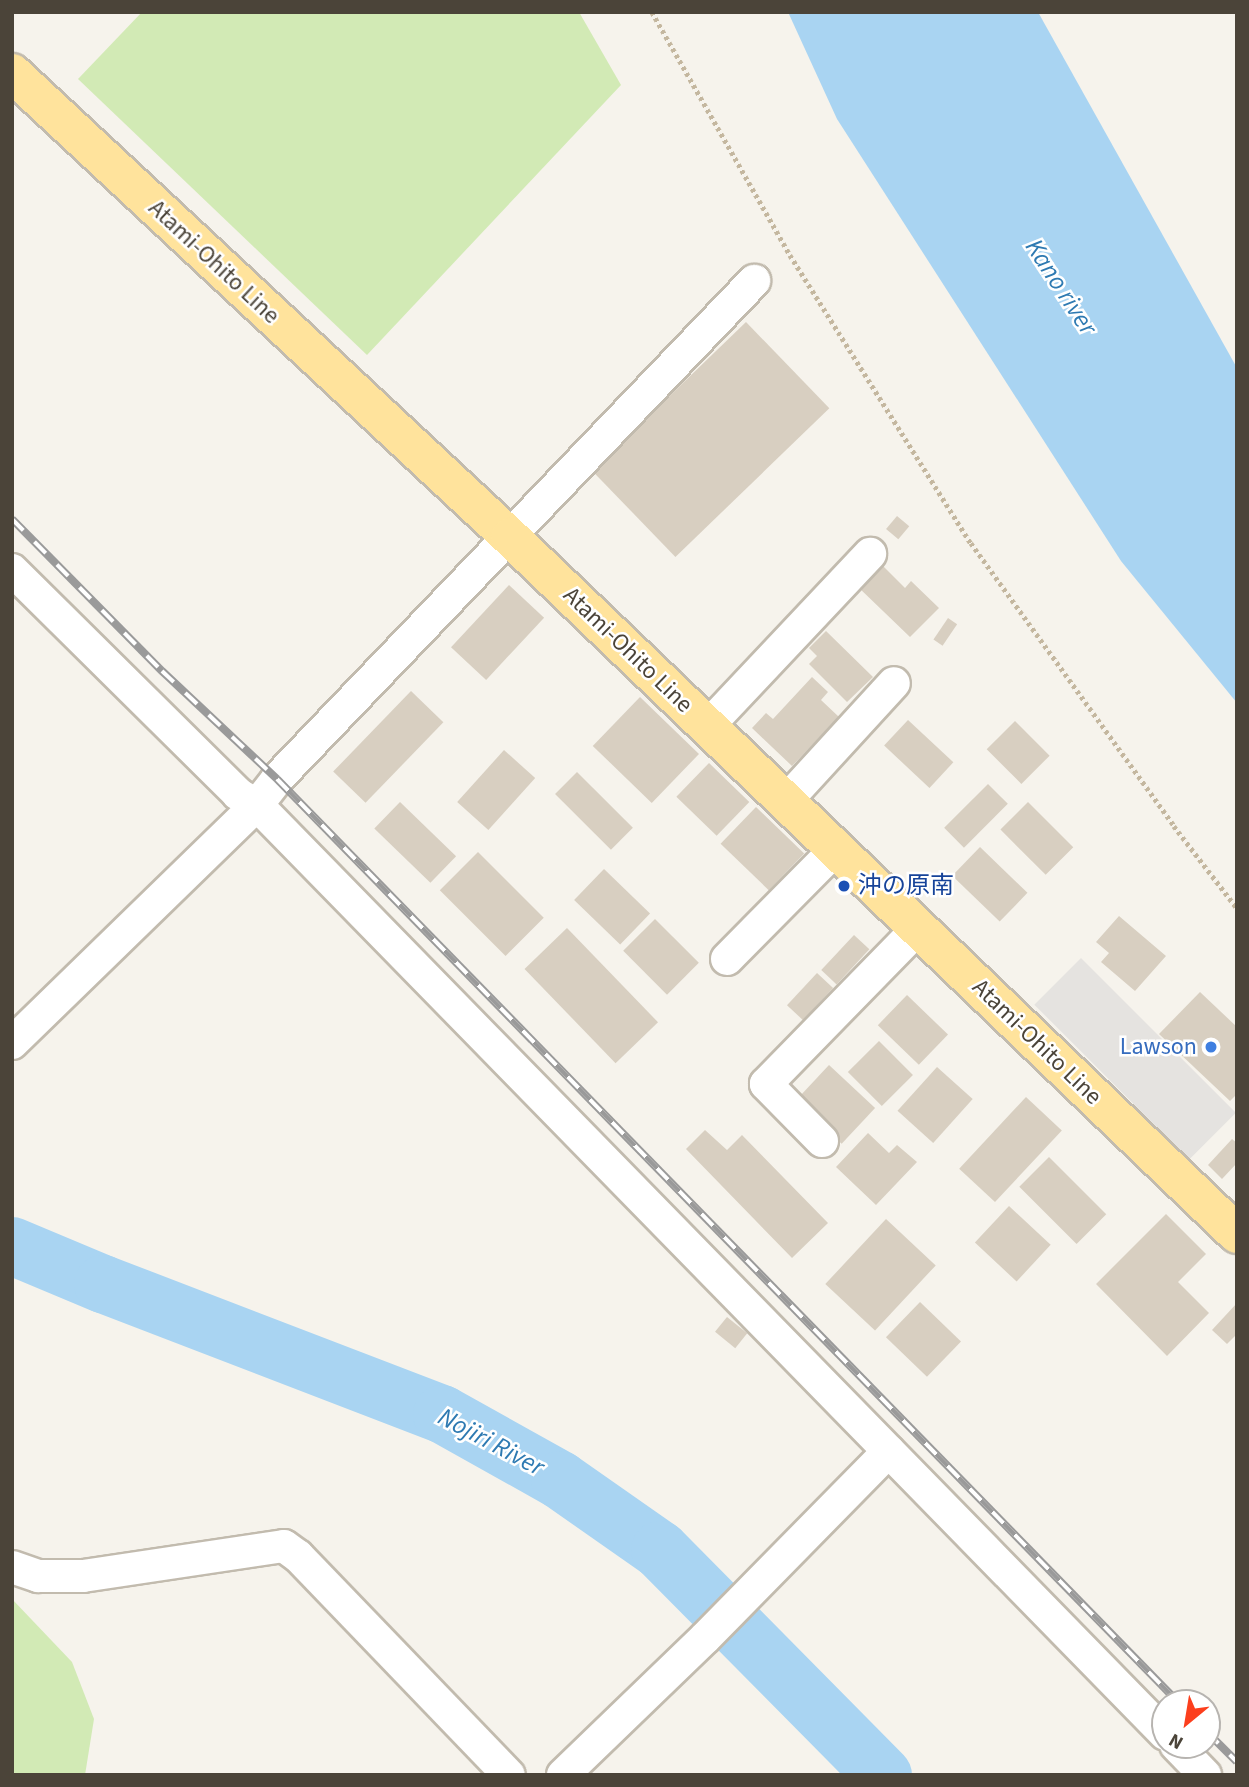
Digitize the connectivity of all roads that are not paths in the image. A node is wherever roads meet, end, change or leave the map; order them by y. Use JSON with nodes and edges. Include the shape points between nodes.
{"nodes":[{"id":1,"x":12,"y":73,"type":"edge"},
{"id":2,"x":754,"y":281,"type":"dead end"},
{"id":3,"x":510,"y":537,"type":"junction"},
{"id":4,"x":870,"y":554,"type":"dead end"},
{"id":5,"x":12,"y":570,"type":"edge"},
{"id":6,"x":894,"y":683,"type":"dead end"},
{"id":7,"x":707,"y":727,"type":"junction"},
{"id":8,"x":785,"y":802,"type":"junction"},
{"id":9,"x":257,"y":805,"type":"junction"},
{"id":10,"x":835,"y":849,"type":"junction"},
{"id":11,"x":918,"y":928,"type":"junction"},
{"id":12,"x":727,"y":959,"type":"dead end"},
{"id":13,"x":12,"y":1043,"type":"edge"},
{"id":14,"x":822,"y":1141,"type":"dead end"},
{"id":15,"x":1237,"y":1234,"type":"edge"},
{"id":16,"x":889,"y":1451,"type":"junction"},
{"id":17,"x":12,"y":1567,"type":"edge"},
{"id":18,"x":1151,"y":1720,"type":"edge"},
{"id":19,"x":1190,"y":1759,"type":"edge"},
{"id":20,"x":509,"y":1775,"type":"edge"},
{"id":21,"x":563,"y":1775,"type":"edge"},
{"id":22,"x":1205,"y":1775,"type":"edge"}],
"edges":[{"from":1,"to":3,"type":"main road","name":"Atami-Ohito Line"},
{"from":2,"to":3,"type":"street"},
{"from":3,"to":7,"type":"main road","name":"Atami-Ohito Line"},
{"from":3,"to":9,"type":"street"},
{"from":4,"to":7,"type":"street"},
{"from":5,"to":9,"type":"street","via":[[237,794]]},
{"from":6,"to":8,"type":"street"},
{"from":7,"to":8,"type":"main road","name":"Atami-Ohito Line"},
{"from":8,"to":10,"type":"main road","name":"Atami-Ohito Line"},
{"from":9,"to":13,"type":"street"},
{"from":9,"to":16,"type":"street"},
{"from":10,"to":11,"type":"main road","name":"Atami-Ohito Line"},
{"from":10,"to":12,"type":"street"},
{"from":11,"to":14,"type":"street","via":[[766,1084]]},
{"from":11,"to":15,"type":"main road","name":"Atami-Ohito Line"},
{"from":16,"to":18,"type":"street"},
{"from":16,"to":21,"type":"street"},
{"from":17,"to":20,"type":"street","via":[[38,1576],[83,1576],[284,1546]]},
{"from":19,"to":22,"type":"street"}]}
